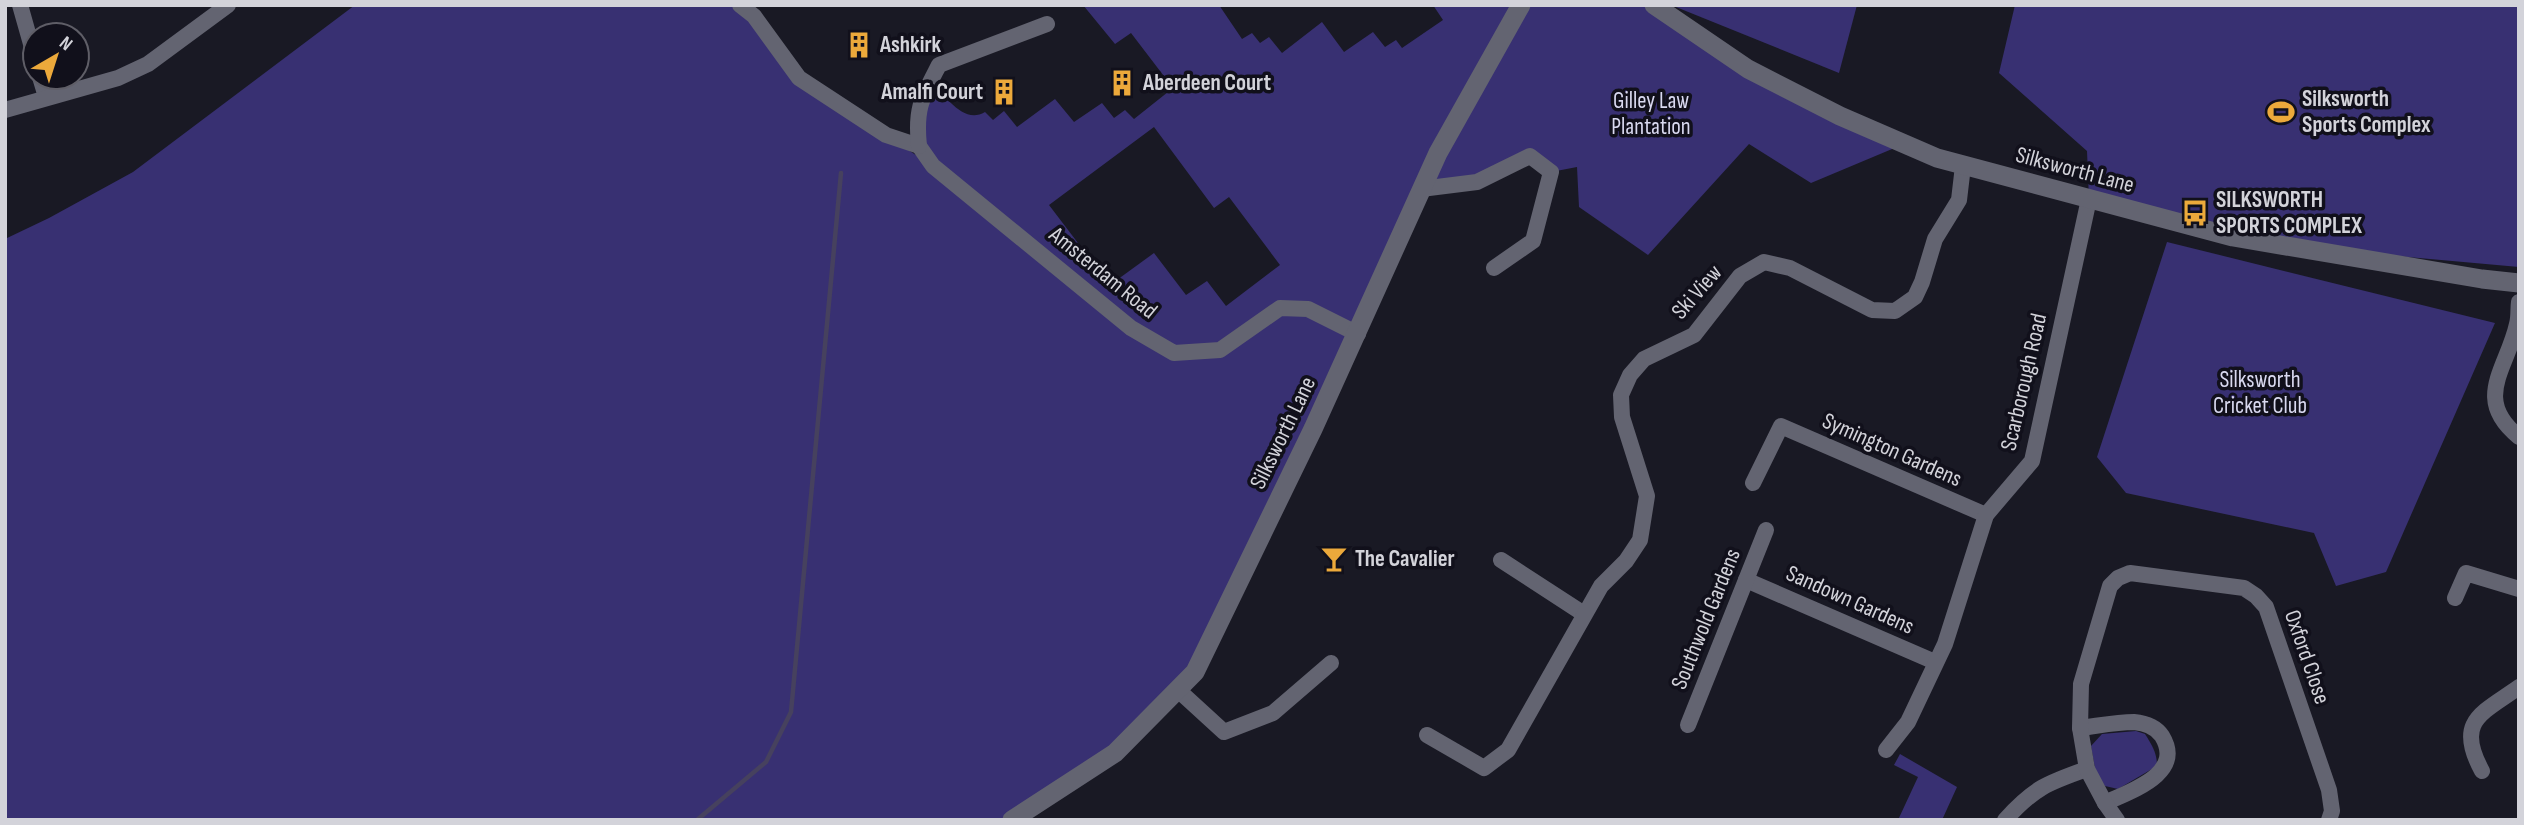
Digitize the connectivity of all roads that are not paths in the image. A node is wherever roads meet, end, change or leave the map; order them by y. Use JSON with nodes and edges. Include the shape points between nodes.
{"nodes":[{"id":1,"x":228,"y":5,"type":"edge"},
{"id":2,"x":740,"y":5,"type":"edge"},
{"id":3,"x":1521,"y":5,"type":"edge"},
{"id":4,"x":1654,"y":5,"type":"edge"},
{"id":5,"x":1047,"y":24,"type":"dead end"},
{"id":6,"x":44,"y":91,"type":"edge"},
{"id":7,"x":46,"y":97,"type":"junction"},
{"id":8,"x":5,"y":110,"type":"edge"},
{"id":9,"x":919,"y":146,"type":"junction"},
{"id":10,"x":1963,"y":166,"type":"junction"},
{"id":11,"x":1421,"y":189,"type":"junction"},
{"id":12,"x":2089,"y":199,"type":"junction"},
{"id":13,"x":1494,"y":268,"type":"dead end"},
{"id":14,"x":2519,"y":283,"type":"edge"},
{"id":15,"x":2519,"y":302,"type":"edge"},
{"id":16,"x":1358,"y":334,"type":"junction"},
{"id":17,"x":2519,"y":437,"type":"edge"},
{"id":18,"x":1753,"y":483,"type":"dead end"},
{"id":19,"x":1986,"y":515,"type":"junction"},
{"id":20,"x":1766,"y":530,"type":"dead end"},
{"id":21,"x":1502,"y":560,"type":"dead end"},
{"id":22,"x":1746,"y":580,"type":"junction"},
{"id":23,"x":2519,"y":589,"type":"edge"},
{"id":24,"x":2455,"y":598,"type":"dead end"},
{"id":25,"x":1584,"y":614,"type":"junction"},
{"id":26,"x":1935,"y":662,"type":"junction"},
{"id":27,"x":1331,"y":663,"type":"dead end"},
{"id":28,"x":2519,"y":687,"type":"edge"},
{"id":29,"x":1177,"y":690,"type":"junction"},
{"id":30,"x":1688,"y":725,"type":"dead end"},
{"id":31,"x":2080,"y":728,"type":"junction"},
{"id":32,"x":1427,"y":735,"type":"dead end"},
{"id":33,"x":1886,"y":750,"type":"dead end"},
{"id":34,"x":2087,"y":769,"type":"junction"},
{"id":35,"x":2483,"y":771,"type":"dead end"},
{"id":36,"x":2105,"y":803,"type":"junction"},
{"id":37,"x":1012,"y":820,"type":"edge"},
{"id":38,"x":2005,"y":820,"type":"edge"},
{"id":39,"x":2117,"y":820,"type":"edge"},
{"id":40,"x":2329,"y":820,"type":"edge"}],
"edges":[{"from":1,"to":7,"type":"street","via":[[148,64],[118,78]]},
{"from":2,"to":9,"type":"street","via":[[754,16],[799,78],[886,135]]},
{"from":3,"to":11,"type":"street","name":"Silksworth Lane"},
{"from":4,"to":10,"type":"street","name":"Silksworth Lane","via":[[1748,69],[1840,116]]},
{"from":5,"to":9,"type":"street","via":[[939,65],[919,102]]},
{"from":6,"to":7,"type":"street"},
{"from":7,"to":8,"type":"street"},
{"from":9,"to":16,"type":"street","name":"Amsterdam Road","via":[[933,166],[1131,328],[1174,353],[1220,349],[1280,308],[1308,309]]},
{"from":10,"to":12,"type":"street","name":"Silksworth Lane"},
{"from":10,"to":25,"type":"street","name":"Ski View","via":[[1959,200],[1935,239],[1922,282],[1915,297],[1895,312],[1872,310],[1790,268],[1764,262],[1740,276],[1694,335],[1644,359],[1630,375],[1621,395],[1622,417],[1647,496],[1640,540]]},
{"from":11,"to":13,"type":"street","via":[[1477,182],[1531,156],[1551,172],[1533,241]]},
{"from":11,"to":16,"type":"street","name":"Silksworth Lane"},
{"from":12,"to":14,"type":"street","name":"Silksworth Lane","via":[[2233,237]]},
{"from":12,"to":19,"type":"street","name":"Scarborough Road","via":[[2032,461]]},
{"from":15,"to":17,"type":"street","via":[[2518,323],[2494,400],[2498,414]]},
{"from":16,"to":29,"type":"street","name":"Silksworth Lane","via":[[1195,671]]},
{"from":18,"to":19,"type":"street","name":"Symington Gardens","via":[[1781,426]]},
{"from":19,"to":26,"type":"street","name":"Scarborough Road","via":[[1945,644]]},
{"from":20,"to":22,"type":"street","name":"Southwold Gardens"},
{"from":21,"to":25,"type":"street"},
{"from":22,"to":26,"type":"street","name":"Sandown Gardens"},
{"from":22,"to":30,"type":"street","name":"Southwold Gardens"},
{"from":23,"to":24,"type":"street","via":[[2466,573]]},
{"from":25,"to":32,"type":"street","name":"Ski View","via":[[1508,750],[1484,768]]},
{"from":26,"to":33,"type":"street","name":"Scarborough Road","via":[[1909,722]]},
{"from":27,"to":29,"type":"street","via":[[1273,713],[1224,732]]},
{"from":28,"to":35,"type":"street","via":[[2474,722],[2469,736]]},
{"from":29,"to":37,"type":"street","name":"Silksworth Lane","via":[[1115,753]]},
{"from":31,"to":34,"type":"street"},
{"from":31,"to":36,"type":"street","via":[[2135,722],[2159,732],[2165,743],[2167,761],[2161,772]]},
{"from":31,"to":40,"type":"street","name":"Oxford Close","via":[[2081,684],[2110,586],[2118,578],[2130,573],[2244,588],[2266,607],[2329,790]]},
{"from":34,"to":36,"type":"street"},
{"from":34,"to":38,"type":"street","via":[[2046,783]]},
{"from":36,"to":39,"type":"street"}]}
